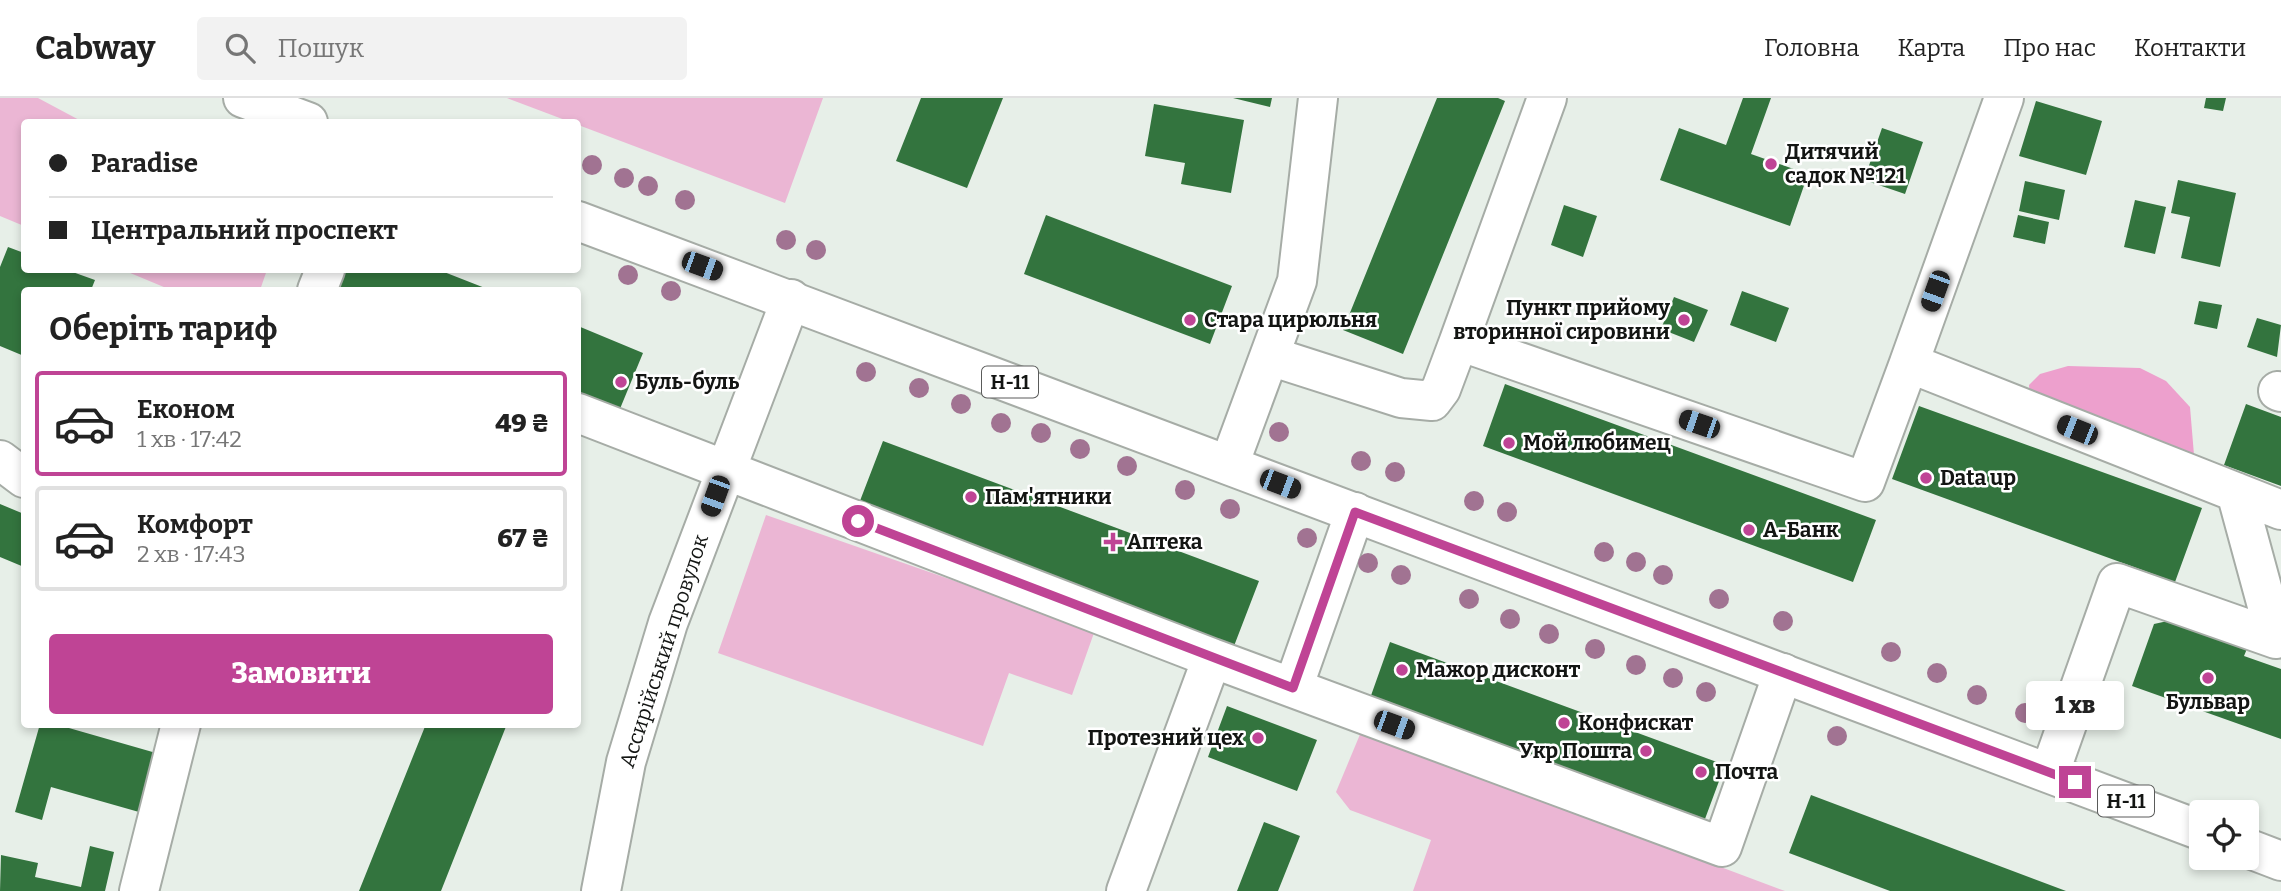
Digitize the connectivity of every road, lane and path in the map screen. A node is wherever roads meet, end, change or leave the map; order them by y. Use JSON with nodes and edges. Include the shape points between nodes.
{"nodes":[{"id":1,"x":243,"y":98,"type":"edge"},
{"id":2,"x":1318,"y":98,"type":"edge"},
{"id":3,"x":1547,"y":98,"type":"edge"},
{"id":4,"x":2004,"y":98,"type":"edge"},
{"id":5,"x":300,"y":119,"type":"edge"},
{"id":6,"x":581,"y":222,"type":"edge"},
{"id":7,"x":791,"y":299,"type":"junction"},
{"id":8,"x":1459,"y":341,"type":"junction"},
{"id":9,"x":1270,"y":356,"type":"junction"},
{"id":10,"x":1909,"y":363,"type":"junction"},
{"id":11,"x":581,"y":414,"type":"edge"},
{"id":12,"x":0,"y":460,"type":"edge"},
{"id":13,"x":1229,"y":465,"type":"junction"},
{"id":14,"x":724,"y":470,"type":"junction"},
{"id":15,"x":21,"y":476,"type":"edge"},
{"id":16,"x":2236,"y":492,"type":"junction"},
{"id":17,"x":2281,"y":510,"type":"edge"},
{"id":18,"x":1355,"y":512,"type":"junction"},
{"id":19,"x":1212,"y":658,"type":"junction"},
{"id":20,"x":1783,"y":673,"type":"junction"},
{"id":21,"x":1293,"y":688,"type":"junction"},
{"id":22,"x":180,"y":728,"type":"edge"},
{"id":23,"x":2050,"y":772,"type":"junction"},
{"id":24,"x":2189,"y":826,"type":"edge"},
{"id":25,"x":2259,"y":853,"type":"edge"},
{"id":26,"x":2281,"y":861,"type":"edge"},
{"id":27,"x":139,"y":891,"type":"edge"},
{"id":28,"x":601,"y":891,"type":"edge"},
{"id":29,"x":1126,"y":891,"type":"edge"}],
"edges":[{"from":1,"to":5,"type":"main road"},
{"from":2,"to":9,"type":"main road","via":[[1297,281]]},
{"from":3,"to":8,"type":"main road"},
{"from":4,"to":10,"type":"main road"},
{"from":6,"to":7,"type":"main road","number":"Н-11"},
{"from":7,"to":13,"type":"main road","number":"Н-11"},
{"from":7,"to":14,"type":"main road","name":"Ассирійський провулок"},
{"from":8,"to":9,"type":"main road","via":[[1441,390],[1432,401],[1401,398]]},
{"from":8,"to":10,"type":"main road","via":[[1865,482]]},
{"from":9,"to":13,"type":"main road"},
{"from":10,"to":16,"type":"main road"},
{"from":11,"to":14,"type":"main road"},
{"from":12,"to":15,"type":"main road"},
{"from":13,"to":18,"type":"main road","number":"Н-11"},
{"from":14,"to":19,"type":"main road"},
{"from":14,"to":28,"type":"main road","name":"Ассирійський провулок","via":[[668,623],[626,762]]},
{"from":16,"to":17,"type":"main road"},
{"from":16,"to":23,"type":"main road","via":[[2276,639],[2117,583]]},
{"from":18,"to":20,"type":"main road","number":"Н-11"},
{"from":18,"to":21,"type":"main road"},
{"from":19,"to":21,"type":"main road"},
{"from":19,"to":29,"type":"main road"},
{"from":20,"to":21,"type":"main road","via":[[1722,847]]},
{"from":20,"to":23,"type":"main road","number":"Н-11"},
{"from":22,"to":27,"type":"main road"},
{"from":23,"to":24,"type":"main road","number":"Н-11"},
{"from":25,"to":26,"type":"main road"}]}
